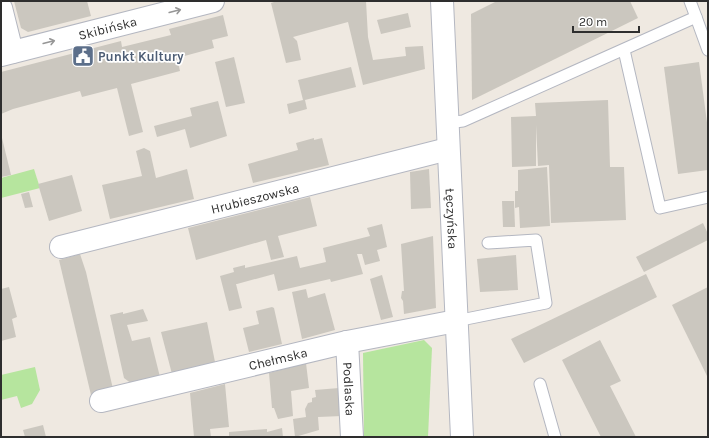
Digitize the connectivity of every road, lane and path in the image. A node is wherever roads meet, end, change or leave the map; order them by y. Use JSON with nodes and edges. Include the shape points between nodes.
{"nodes":[{"id":1,"x":213,"y":1,"type":"edge"},
{"id":2,"x":442,"y":1,"type":"edge"},
{"id":3,"x":690,"y":1,"type":"edge"},
{"id":4,"x":1,"y":8,"type":"edge"},
{"id":5,"x":696,"y":17,"type":"junction"},
{"id":6,"x":624,"y":50,"type":"junction"},
{"id":7,"x":708,"y":50,"type":"edge"},
{"id":8,"x":6,"y":53,"type":"edge"},
{"id":9,"x":447,"y":123,"type":"junction"},
{"id":10,"x":448,"y":149,"type":"junction"},
{"id":11,"x":708,"y":197,"type":"edge"},
{"id":12,"x":488,"y":244,"type":"dead end"},
{"id":13,"x":62,"y":247,"type":"dead end"},
{"id":14,"x":456,"y":321,"type":"junction"},
{"id":15,"x":347,"y":342,"type":"junction"},
{"id":16,"x":540,"y":384,"type":"dead end"},
{"id":17,"x":101,"y":401,"type":"dead end"},
{"id":18,"x":352,"y":437,"type":"edge"},
{"id":19,"x":462,"y":437,"type":"edge"},
{"id":20,"x":555,"y":437,"type":"edge"}],
"edges":[{"from":8,"to":1,"type":"street","name":"Skibińska","one_way":true},
{"from":2,"to":9,"type":"street","name":"Łęczyńska"},
{"from":3,"to":5,"type":"lane"},
{"from":4,"to":8,"type":"street"},
{"from":5,"to":6,"type":"lane"},
{"from":5,"to":7,"type":"lane"},
{"from":6,"to":9,"type":"lane","via":[[463,121]]},
{"from":6,"to":11,"type":"lane","via":[[660,208]]},
{"from":9,"to":10,"type":"street","name":"Łęczyńska"},
{"from":10,"to":13,"type":"street","name":"Hrubieszowska"},
{"from":10,"to":14,"type":"street","name":"Łęczyńska"},
{"from":12,"to":14,"type":"lane","via":[[536,240],[546,304]]},
{"from":14,"to":15,"type":"street","name":"Chełmska"},
{"from":14,"to":19,"type":"street","name":"Łęczyńska"},
{"from":15,"to":17,"type":"street","name":"Chełmska"},
{"from":15,"to":18,"type":"street","name":"Podlaska"},
{"from":16,"to":20,"type":"lane"}]}
